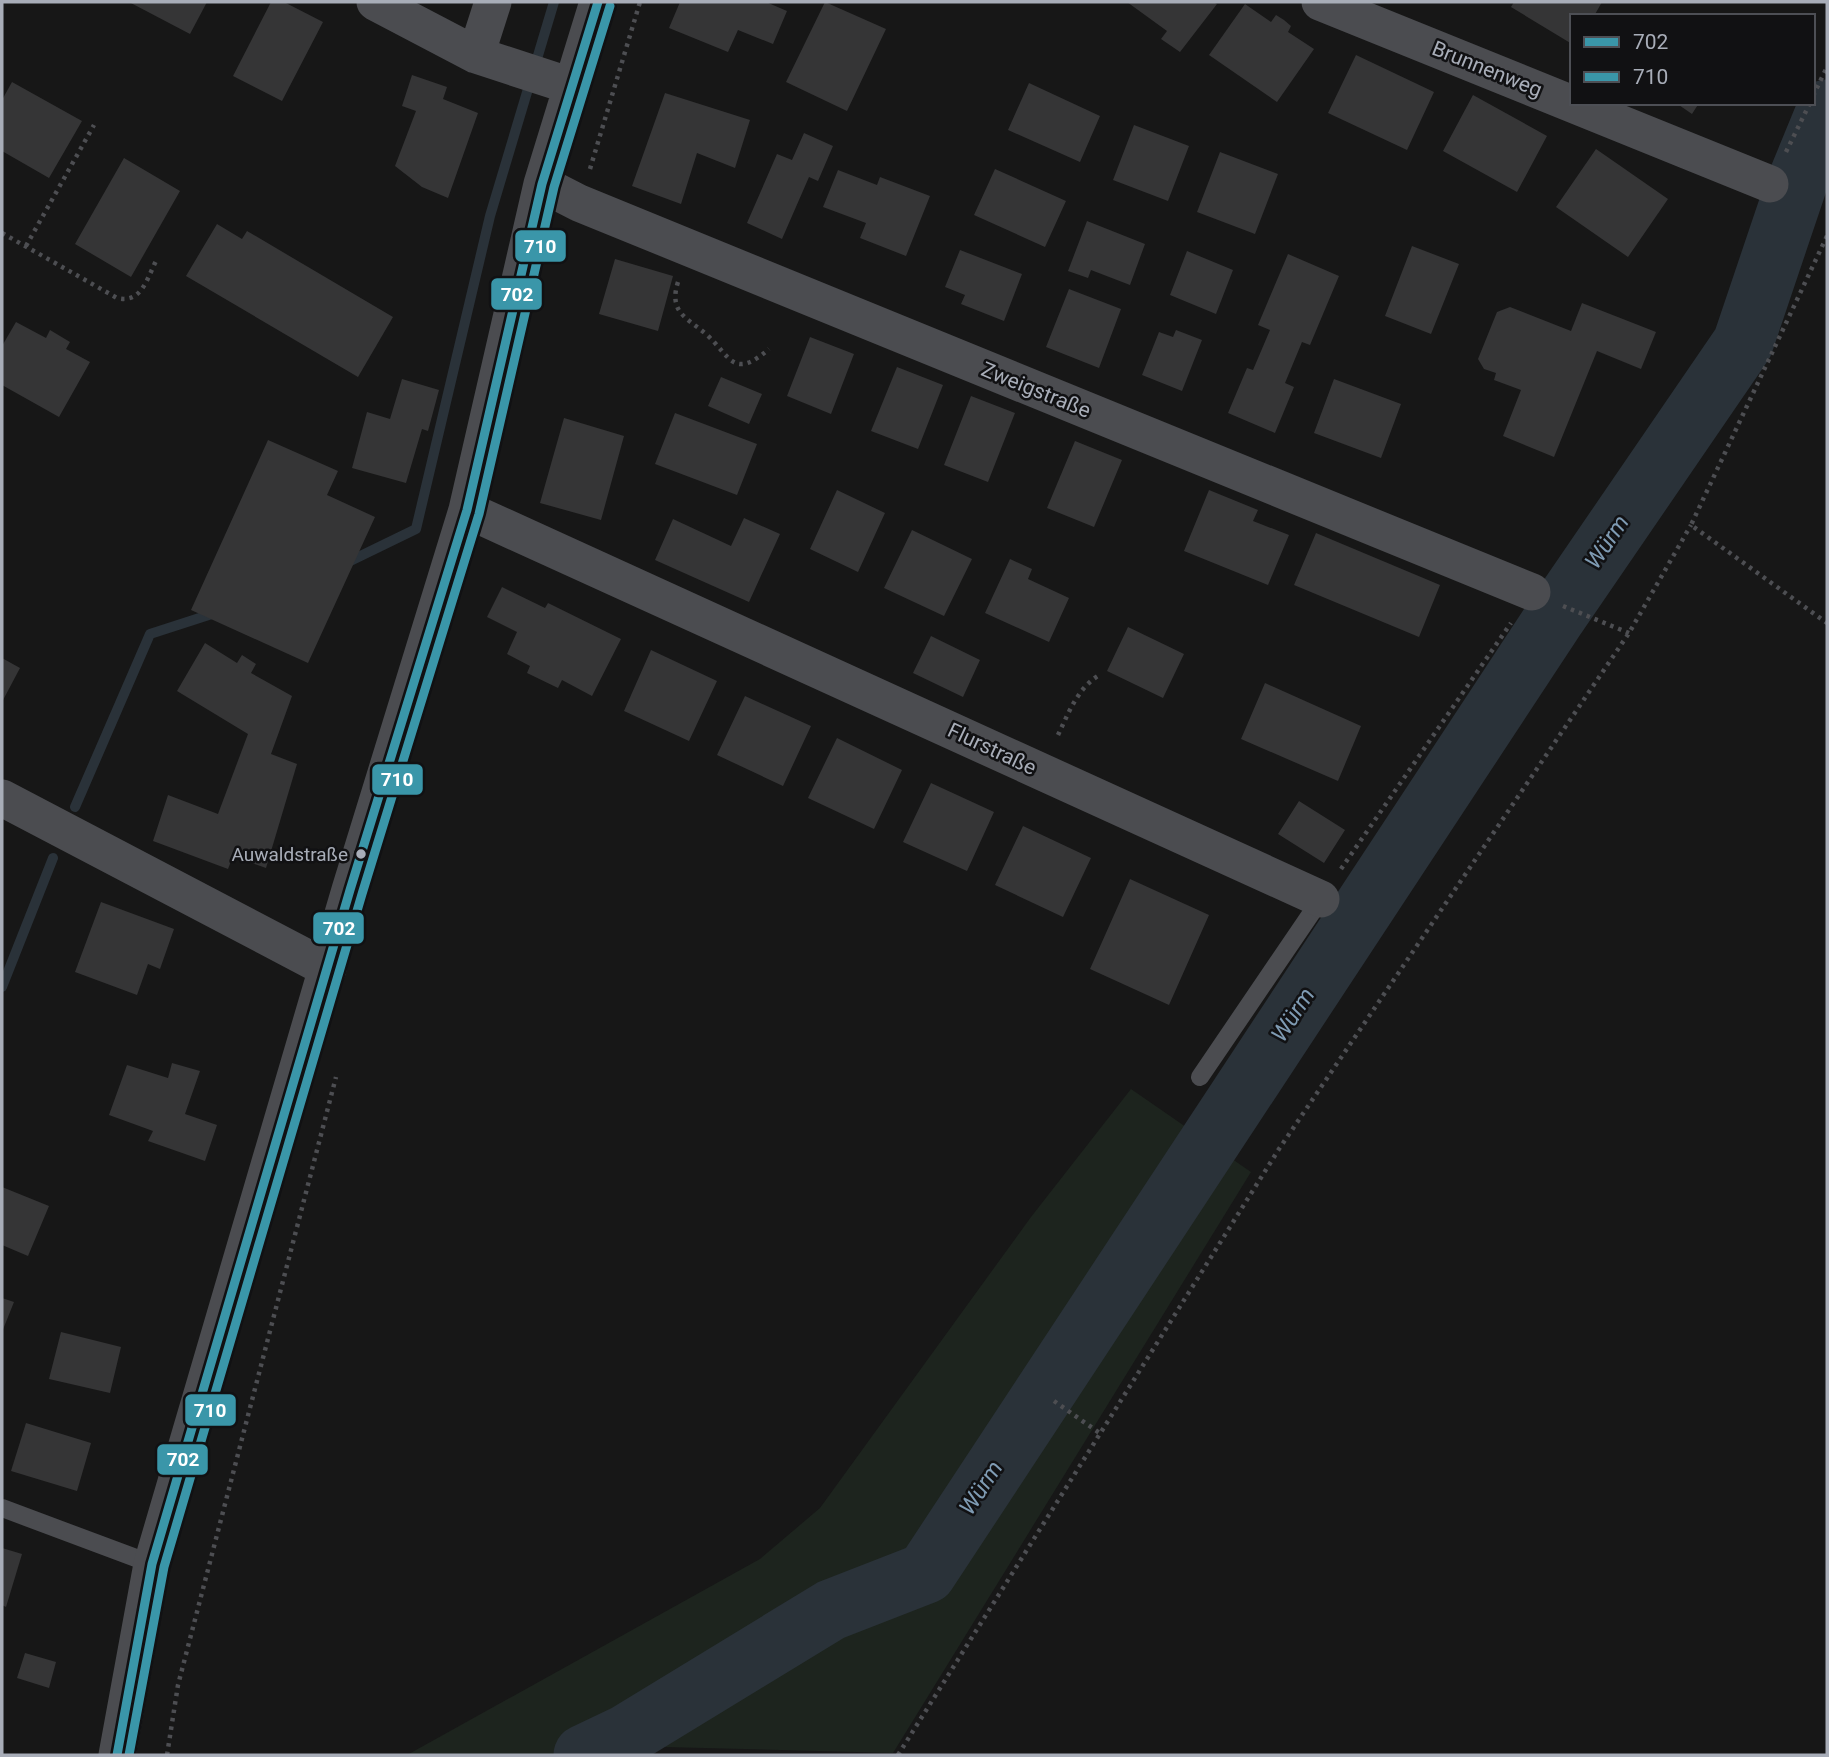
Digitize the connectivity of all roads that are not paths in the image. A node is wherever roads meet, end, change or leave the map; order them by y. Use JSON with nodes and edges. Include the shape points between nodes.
{"nodes":[{"id":1,"x":374,"y":2,"type":"edge"},
{"id":2,"x":493,"y":2,"type":"edge"},
{"id":3,"x":598,"y":2,"type":"edge"},
{"id":4,"x":1320,"y":2,"type":"edge"},
{"id":5,"x":476,"y":55,"type":"junction"},
{"id":6,"x":571,"y":86,"type":"junction"},
{"id":7,"x":1570,"y":103,"type":"edge"},
{"id":8,"x":1575,"y":105,"type":"edge"},
{"id":9,"x":542,"y":184,"type":"junction"},
{"id":10,"x":1770,"y":184,"type":"road end"},
{"id":11,"x":467,"y":510,"type":"junction"},
{"id":12,"x":1532,"y":592,"type":"road end"},
{"id":13,"x":2,"y":798,"type":"edge"},
{"id":14,"x":1321,"y":899,"type":"joint"},
{"id":15,"x":328,"y":969,"type":"junction"},
{"id":16,"x":1200,"y":1077,"type":"dead end"},
{"id":17,"x":2,"y":1508,"type":"edge"},
{"id":18,"x":152,"y":1564,"type":"junction"},
{"id":19,"x":117,"y":1755,"type":"edge"}],
"edges":[{"from":1,"to":5,"type":"street"},
{"from":2,"to":5,"type":"street"},
{"from":3,"to":6,"type":"street"},
{"from":4,"to":7,"type":"street","name":"Brunnenweg"},
{"from":5,"to":6,"type":"street"},
{"from":6,"to":9,"type":"street"},
{"from":8,"to":10,"type":"street","name":"Brunnenweg"},
{"from":9,"to":11,"type":"street"},
{"from":9,"to":12,"type":"street","name":"Zweigstraße","via":[[688,248]]},
{"from":11,"to":14,"type":"street","name":"Flurstraße"},
{"from":11,"to":15,"type":"street"},
{"from":13,"to":15,"type":"street"},
{"from":14,"to":16,"type":"lane"},
{"from":15,"to":18,"type":"street"},
{"from":17,"to":18,"type":"lane"},
{"from":18,"to":19,"type":"street"}]}
